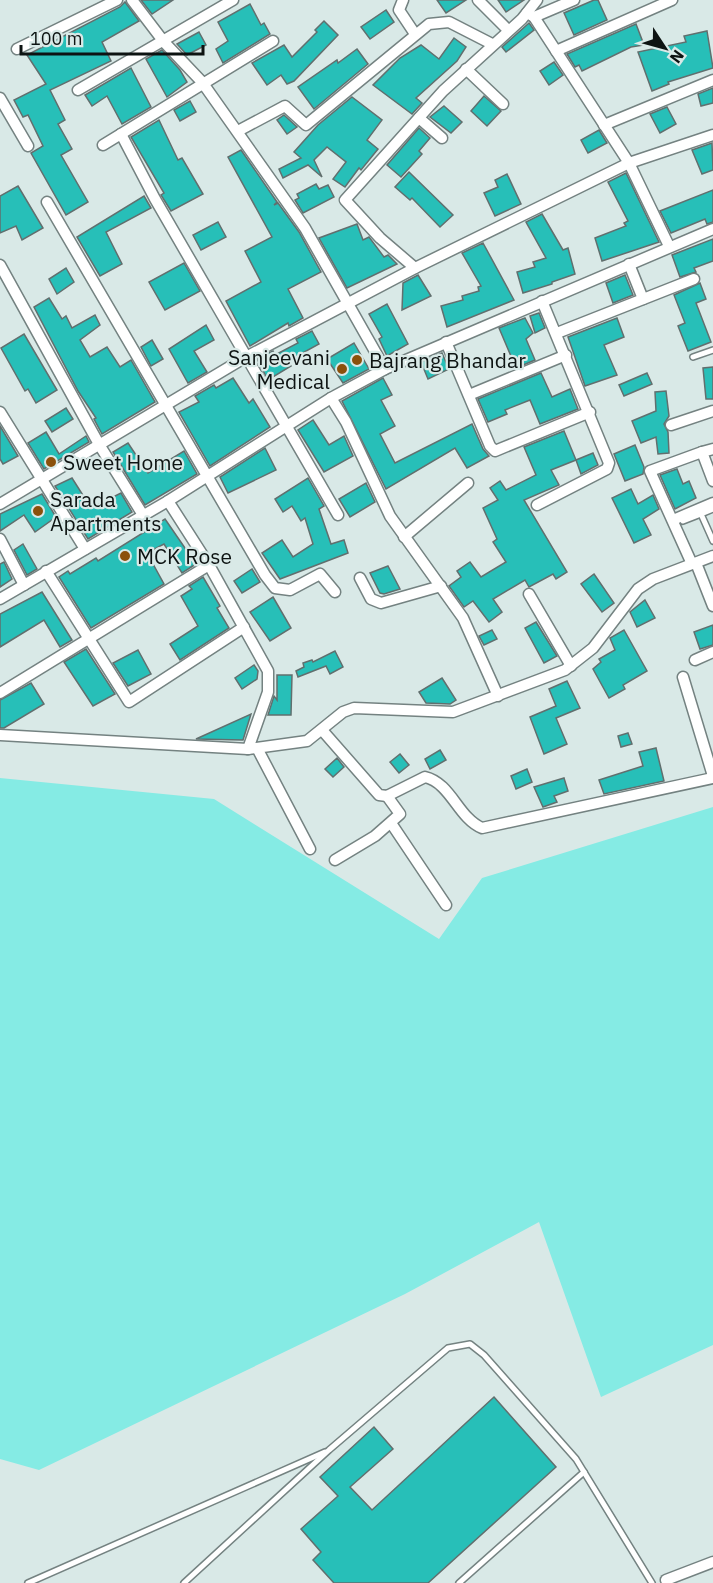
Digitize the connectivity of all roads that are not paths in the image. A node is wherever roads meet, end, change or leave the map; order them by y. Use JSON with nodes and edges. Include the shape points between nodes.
{"nodes":[{"id":1,"x":117,"y":0,"type":"edge"},
{"id":2,"x":132,"y":0,"type":"edge"},
{"id":3,"x":233,"y":0,"type":"edge"},
{"id":4,"x":404,"y":0,"type":"edge"},
{"id":5,"x":478,"y":0,"type":"edge"},
{"id":6,"x":537,"y":0,"type":"edge"},
{"id":7,"x":574,"y":0,"type":"edge"},
{"id":8,"x":672,"y":0,"type":"edge"},
{"id":9,"x":531,"y":15,"type":"junction"},
{"id":10,"x":508,"y":30,"type":"junction"},
{"id":11,"x":415,"y":34,"type":"junction"},
{"id":12,"x":273,"y":40,"type":"dead end"},
{"id":13,"x":164,"y":42,"type":"junction"},
{"id":14,"x":492,"y":44,"type":"junction"},
{"id":15,"x":17,"y":49,"type":"dead end"},
{"id":16,"x":556,"y":51,"type":"junction"},
{"id":17,"x":466,"y":69,"type":"junction"},
{"id":18,"x":713,"y":80,"type":"edge"},
{"id":19,"x":202,"y":82,"type":"junction"},
{"id":20,"x":78,"y":90,"type":"dead end"},
{"id":21,"x":0,"y":98,"type":"edge"},
{"id":22,"x":503,"y":104,"type":"dead end"},
{"id":23,"x":419,"y":118,"type":"junction"},
{"id":24,"x":604,"y":125,"type":"junction"},
{"id":25,"x":238,"y":131,"type":"junction"},
{"id":26,"x":121,"y":134,"type":"junction"},
{"id":27,"x":713,"y":135,"type":"edge"},
{"id":28,"x":442,"y":138,"type":"dead end"},
{"id":29,"x":103,"y":145,"type":"dead end"},
{"id":30,"x":28,"y":146,"type":"dead end"},
{"id":31,"x":629,"y":163,"type":"junction"},
{"id":32,"x":47,"y":202,"type":"dead end"},
{"id":33,"x":713,"y":229,"type":"edge"},
{"id":34,"x":669,"y":246,"type":"junction"},
{"id":35,"x":629,"y":264,"type":"junction"},
{"id":36,"x":0,"y":266,"type":"edge"},
{"id":37,"x":415,"y":267,"type":"junction"},
{"id":38,"x":694,"y":279,"type":"dead end"},
{"id":39,"x":643,"y":299,"type":"junction"},
{"id":40,"x":542,"y":301,"type":"junction"},
{"id":41,"x":346,"y":303,"type":"junction"},
{"id":42,"x":557,"y":333,"type":"junction"},
{"id":43,"x":446,"y":342,"type":"junction"},
{"id":44,"x":713,"y":350,"type":"edge"},
{"id":45,"x":566,"y":355,"type":"junction"},
{"id":46,"x":246,"y":357,"type":"junction"},
{"id":47,"x":693,"y":357,"type":"dead end"},
{"id":48,"x":384,"y":369,"type":"junction"},
{"id":49,"x":469,"y":395,"type":"junction"},
{"id":50,"x":331,"y":399,"type":"junction"},
{"id":51,"x":165,"y":407,"type":"junction"},
{"id":52,"x":713,"y":411,"type":"edge"},
{"id":53,"x":0,"y":412,"type":"edge"},
{"id":54,"x":590,"y":412,"type":"junction"},
{"id":55,"x":671,"y":424,"type":"dead end"},
{"id":56,"x":288,"y":427,"type":"junction"},
{"id":57,"x":100,"y":446,"type":"junction"},
{"id":58,"x":713,"y":449,"type":"edge"},
{"id":59,"x":702,"y":452,"type":"junction"},
{"id":60,"x":205,"y":476,"type":"junction"},
{"id":61,"x":41,"y":481,"type":"junction"},
{"id":62,"x":713,"y":481,"type":"edge"},
{"id":63,"x":468,"y":483,"type":"dead end"},
{"id":64,"x":168,"y":501,"type":"junction"},
{"id":65,"x":713,"y":503,"type":"edge"},
{"id":66,"x":0,"y":504,"type":"edge"},
{"id":67,"x":537,"y":505,"type":"dead end"},
{"id":68,"x":713,"y":509,"type":"edge"},
{"id":69,"x":701,"y":514,"type":"junction"},
{"id":70,"x":143,"y":515,"type":"junction"},
{"id":71,"x":338,"y":515,"type":"dead end"},
{"id":72,"x":678,"y":521,"type":"junction"},
{"id":73,"x":404,"y":537,"type":"junction"},
{"id":74,"x":0,"y":539,"type":"edge"},
{"id":75,"x":713,"y":541,"type":"edge"},
{"id":76,"x":85,"y":549,"type":"junction"},
{"id":77,"x":713,"y":556,"type":"edge"},
{"id":78,"x":694,"y":563,"type":"junction"},
{"id":79,"x":209,"y":565,"type":"junction"},
{"id":80,"x":46,"y":571,"type":"junction"},
{"id":81,"x":360,"y":578,"type":"dead end"},
{"id":82,"x":24,"y":585,"type":"junction"},
{"id":83,"x":441,"y":586,"type":"junction"},
{"id":84,"x":335,"y":592,"type":"dead end"},
{"id":85,"x":529,"y":594,"type":"dead end"},
{"id":86,"x":0,"y":599,"type":"edge"},
{"id":87,"x":713,"y":606,"type":"edge"},
{"id":88,"x":244,"y":627,"type":"junction"},
{"id":89,"x":88,"y":638,"type":"junction"},
{"id":90,"x":713,"y":652,"type":"edge"},
{"id":91,"x":695,"y":660,"type":"dead end"},
{"id":92,"x":571,"y":666,"type":"junction"},
{"id":93,"x":683,"y":677,"type":"dead end"},
{"id":94,"x":0,"y":693,"type":"edge"},
{"id":95,"x":498,"y":696,"type":"junction"},
{"id":96,"x":322,"y":730,"type":"junction"},
{"id":97,"x":0,"y":735,"type":"edge"},
{"id":98,"x":252,"y":748,"type":"junction"},
{"id":99,"x":713,"y":777,"type":"edge"},
{"id":100,"x":387,"y":796,"type":"junction"},
{"id":101,"x":391,"y":823,"type":"junction"},
{"id":102,"x":310,"y":849,"type":"dead end"},
{"id":103,"x":335,"y":860,"type":"dead end"},
{"id":104,"x":446,"y":905,"type":"dead end"},
{"id":105,"x":329,"y":1450,"type":"junction"},
{"id":106,"x":584,"y":1472,"type":"junction"},
{"id":107,"x":713,"y":1562,"type":"edge"},
{"id":108,"x":666,"y":1580,"type":"dead end"},
{"id":109,"x":28,"y":1583,"type":"edge"},
{"id":110,"x":184,"y":1583,"type":"edge"},
{"id":111,"x":459,"y":1583,"type":"edge"},
{"id":112,"x":652,"y":1583,"type":"edge"}],
"edges":[{"from":1,"to":15,"type":"street"},
{"from":2,"to":13,"type":"street"},
{"from":3,"to":13,"type":"street"},
{"from":4,"to":11,"type":"street","via":[[399,10]]},
{"from":5,"to":10,"type":"street"},
{"from":6,"to":9,"type":"street"},
{"from":7,"to":9,"type":"street"},
{"from":8,"to":16,"type":"street"},
{"from":9,"to":10,"type":"street"},
{"from":9,"to":16,"type":"street"},
{"from":10,"to":14,"type":"street"},
{"from":11,"to":14,"type":"street","via":[[429,24],[449,22]]},
{"from":11,"to":25,"type":"street","via":[[306,125],[285,106]]},
{"from":12,"to":19,"type":"street"},
{"from":13,"to":19,"type":"street"},
{"from":13,"to":20,"type":"street"},
{"from":14,"to":17,"type":"street"},
{"from":16,"to":24,"type":"street"},
{"from":17,"to":22,"type":"street"},
{"from":17,"to":23,"type":"street"},
{"from":18,"to":24,"type":"street"},
{"from":19,"to":25,"type":"street"},
{"from":19,"to":26,"type":"street"},
{"from":21,"to":30,"type":"street"},
{"from":23,"to":28,"type":"street"},
{"from":23,"to":37,"type":"street","via":[[345,200],[380,238]]},
{"from":24,"to":31,"type":"street"},
{"from":25,"to":41,"type":"street","via":[[305,228]]},
{"from":26,"to":29,"type":"street"},
{"from":26,"to":46,"type":"street"},
{"from":27,"to":31,"type":"street"},
{"from":31,"to":34,"type":"street"},
{"from":31,"to":37,"type":"street"},
{"from":32,"to":51,"type":"street"},
{"from":33,"to":34,"type":"street"},
{"from":34,"to":35,"type":"street"},
{"from":35,"to":39,"type":"street"},
{"from":35,"to":40,"type":"street"},
{"from":36,"to":57,"type":"street"},
{"from":37,"to":41,"type":"street"},
{"from":38,"to":39,"type":"street"},
{"from":39,"to":42,"type":"street"},
{"from":40,"to":42,"type":"street"},
{"from":40,"to":43,"type":"street"},
{"from":41,"to":46,"type":"street"},
{"from":41,"to":48,"type":"street"},
{"from":42,"to":45,"type":"street"},
{"from":43,"to":48,"type":"street"},
{"from":43,"to":49,"type":"street"},
{"from":44,"to":47,"type":"lane"},
{"from":45,"to":49,"type":"street"},
{"from":45,"to":54,"type":"street"},
{"from":46,"to":51,"type":"street"},
{"from":46,"to":56,"type":"street"},
{"from":48,"to":50,"type":"street"},
{"from":49,"to":54,"type":"street","via":[[495,451]]},
{"from":50,"to":56,"type":"street"},
{"from":50,"to":73,"type":"street"},
{"from":51,"to":57,"type":"street"},
{"from":51,"to":60,"type":"street"},
{"from":52,"to":55,"type":"street"},
{"from":53,"to":61,"type":"street"},
{"from":54,"to":67,"type":"street","via":[[609,466]]},
{"from":56,"to":60,"type":"street"},
{"from":56,"to":71,"type":"street"},
{"from":57,"to":61,"type":"street"},
{"from":57,"to":70,"type":"street"},
{"from":58,"to":59,"type":"street"},
{"from":59,"to":62,"type":"street"},
{"from":59,"to":72,"type":"street","via":[[650,471]]},
{"from":60,"to":64,"type":"street"},
{"from":60,"to":84,"type":"street","via":[[274,588],[290,590],[320,574]]},
{"from":61,"to":66,"type":"street"},
{"from":61,"to":76,"type":"street"},
{"from":63,"to":73,"type":"street"},
{"from":64,"to":70,"type":"street"},
{"from":64,"to":79,"type":"street"},
{"from":65,"to":72,"type":"street"},
{"from":68,"to":69,"type":"lane"},
{"from":69,"to":72,"type":"lane"},
{"from":69,"to":75,"type":"lane"},
{"from":70,"to":76,"type":"street"},
{"from":72,"to":78,"type":"street"},
{"from":73,"to":83,"type":"street"},
{"from":74,"to":82,"type":"street"},
{"from":76,"to":80,"type":"street"},
{"from":77,"to":78,"type":"street"},
{"from":78,"to":87,"type":"street"},
{"from":78,"to":92,"type":"street","via":[[638,589],[593,648]]},
{"from":79,"to":88,"type":"street"},
{"from":79,"to":89,"type":"street"},
{"from":80,"to":82,"type":"street"},
{"from":80,"to":89,"type":"street"},
{"from":81,"to":83,"type":"street","via":[[371,599],[381,603]]},
{"from":82,"to":86,"type":"street"},
{"from":83,"to":95,"type":"street","via":[[463,618]]},
{"from":85,"to":92,"type":"street"},
{"from":88,"to":89,"type":"street","via":[[129,702]]},
{"from":88,"to":98,"type":"street","via":[[268,671],[269,682]]},
{"from":89,"to":94,"type":"street"},
{"from":90,"to":91,"type":"street"},
{"from":92,"to":95,"type":"street"},
{"from":93,"to":99,"type":"street"},
{"from":95,"to":96,"type":"street","via":[[453,712],[354,708]]},
{"from":96,"to":98,"type":"street","via":[[306,741]]},
{"from":96,"to":100,"type":"street","via":[[379,795]]},
{"from":97,"to":98,"type":"street"},
{"from":98,"to":102,"type":"street"},
{"from":99,"to":100,"type":"street","via":[[488,828],[472,821],[436,779],[425,777]]},
{"from":100,"to":101,"type":"street","via":[[400,814]]},
{"from":101,"to":103,"type":"street"},
{"from":101,"to":104,"type":"street"},
{"from":105,"to":106,"type":"lane","via":[[448,1348],[470,1344],[484,1354]]},
{"from":105,"to":109,"type":"lane"},
{"from":105,"to":110,"type":"lane"},
{"from":106,"to":111,"type":"lane"},
{"from":106,"to":112,"type":"lane"},
{"from":107,"to":108,"type":"street"}]}
